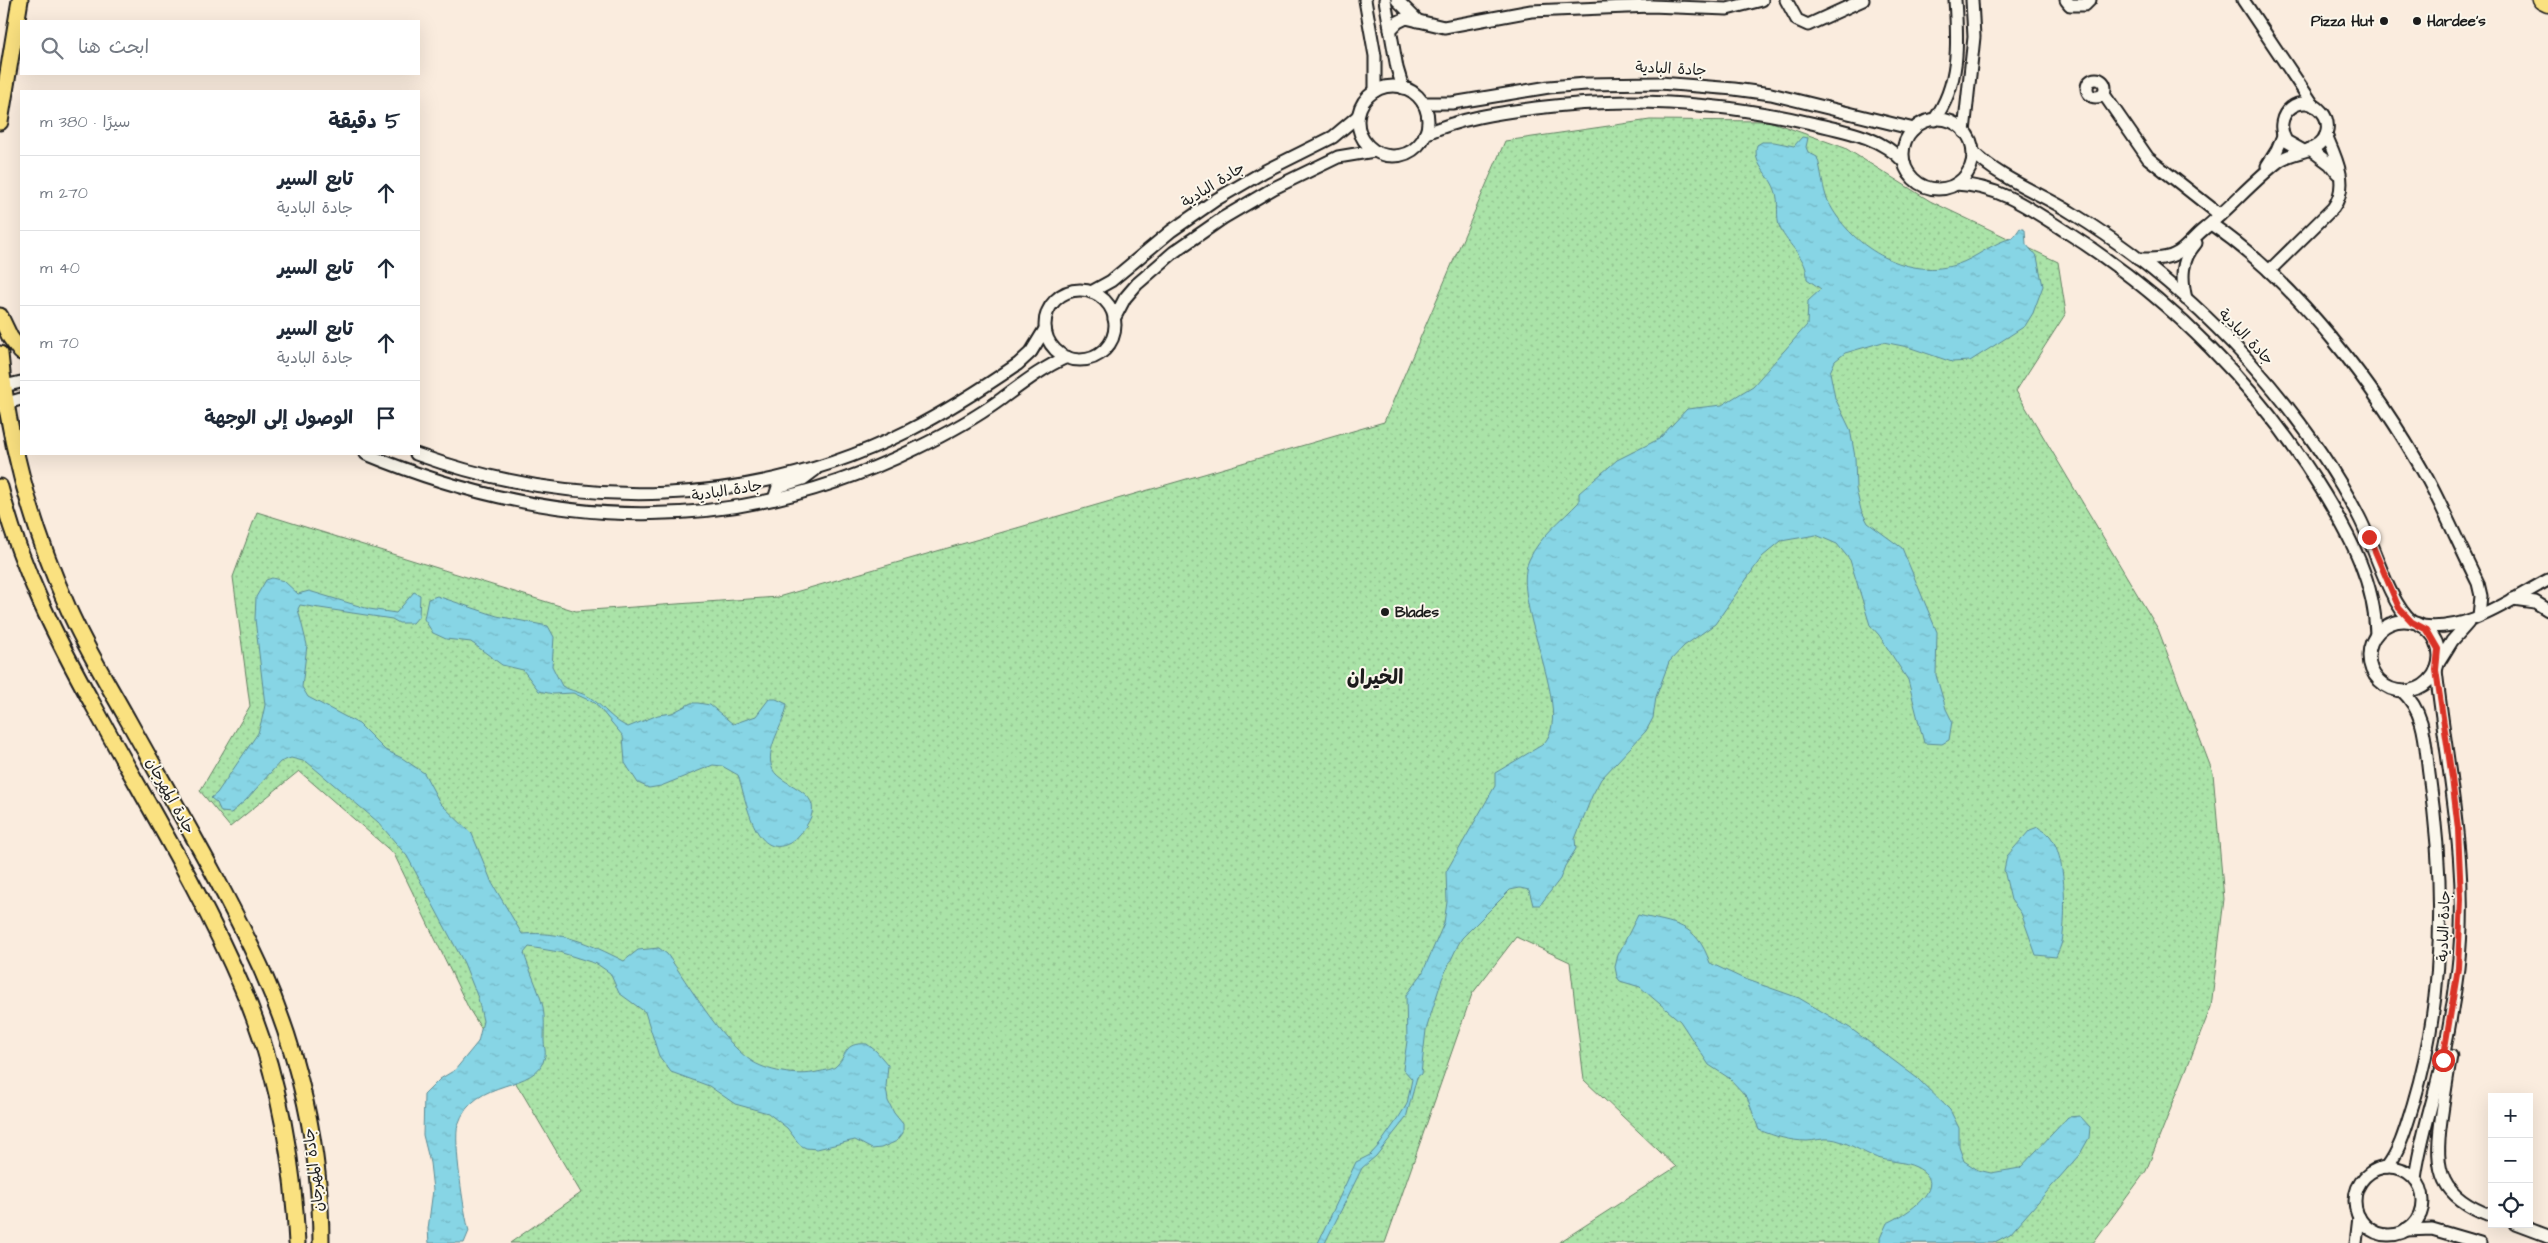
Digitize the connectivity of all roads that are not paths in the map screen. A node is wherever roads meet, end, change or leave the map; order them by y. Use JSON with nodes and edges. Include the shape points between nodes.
{"nodes":[{"id":1,"x":20,"y":0,"type":"edge"},
{"id":2,"x":1358,"y":0,"type":"edge"},
{"id":3,"x":1385,"y":0,"type":"edge"},
{"id":4,"x":1397,"y":0,"type":"edge"},
{"id":5,"x":1762,"y":0,"type":"edge"},
{"id":6,"x":1786,"y":0,"type":"edge"},
{"id":7,"x":1863,"y":0,"type":"edge"},
{"id":8,"x":1955,"y":0,"type":"edge"},
{"id":9,"x":1972,"y":0,"type":"edge"},
{"id":10,"x":2066,"y":0,"type":"edge"},
{"id":11,"x":2090,"y":0,"type":"edge"},
{"id":12,"x":2243,"y":0,"type":"edge"},
{"id":13,"x":2542,"y":0,"type":"edge"},
{"id":14,"x":1751,"y":2,"type":"edge"},
{"id":15,"x":2548,"y":3,"type":"edge"},
{"id":16,"x":1366,"y":6,"type":"edge"},
{"id":17,"x":1418,"y":21,"type":"junction"},
{"id":18,"x":1390,"y":30,"type":"junction"},
{"id":19,"x":2290,"y":68,"type":"junction"},
{"id":20,"x":1403,"y":88,"type":"junction"},
{"id":21,"x":1375,"y":91,"type":"junction"},
{"id":22,"x":2103,"y":93,"type":"dead end"},
{"id":23,"x":1423,"y":103,"type":"junction"},
{"id":24,"x":2314,"y":106,"type":"junction"},
{"id":25,"x":2291,"y":107,"type":"junction"},
{"id":26,"x":1358,"y":116,"type":"junction"},
{"id":27,"x":1934,"y":120,"type":"junction"},
{"id":28,"x":0,"y":122,"type":"edge"},
{"id":29,"x":1914,"y":129,"type":"junction"},
{"id":30,"x":1964,"y":132,"type":"junction"},
{"id":31,"x":1425,"y":134,"type":"junction"},
{"id":32,"x":2326,"y":135,"type":"junction"},
{"id":33,"x":2283,"y":136,"type":"junction"},
{"id":34,"x":2306,"y":149,"type":"junction"},
{"id":35,"x":1374,"y":151,"type":"junction"},
{"id":36,"x":1973,"y":152,"type":"junction"},
{"id":37,"x":1904,"y":162,"type":"junction"},
{"id":38,"x":2264,"y":172,"type":"junction"},
{"id":39,"x":2341,"y":178,"type":"junction"},
{"id":40,"x":1956,"y":184,"type":"junction"},
{"id":41,"x":2220,"y":215,"type":"junction"},
{"id":42,"x":2210,"y":225,"type":"junction"},
{"id":43,"x":2138,"y":259,"type":"junction"},
{"id":44,"x":2269,"y":271,"type":"junction"},
{"id":45,"x":1091,"y":292,"type":"junction"},
{"id":46,"x":2186,"y":299,"type":"junction"},
{"id":47,"x":0,"y":316,"type":"edge"},
{"id":48,"x":1114,"y":319,"type":"junction"},
{"id":49,"x":1045,"y":329,"type":"junction"},
{"id":50,"x":20,"y":351,"type":"edge"},
{"id":51,"x":0,"y":354,"type":"edge"},
{"id":52,"x":1067,"y":357,"type":"junction"},
{"id":53,"x":20,"y":382,"type":"edge"},
{"id":54,"x":2,"y":387,"type":"edge"},
{"id":55,"x":20,"y":399,"type":"edge"},
{"id":56,"x":3,"y":404,"type":"edge"},
{"id":57,"x":26,"y":455,"type":"edge"},
{"id":58,"x":368,"y":455,"type":"edge"},
{"id":59,"x":419,"y":455,"type":"edge"},
{"id":60,"x":818,"y":467,"type":"junction"},
{"id":61,"x":21,"y":477,"type":"junction"},
{"id":62,"x":0,"y":487,"type":"edge"},
{"id":63,"x":774,"y":499,"type":"junction"},
{"id":64,"x":2548,"y":580,"type":"edge"},
{"id":65,"x":2511,"y":599,"type":"junction"},
{"id":66,"x":2548,"y":610,"type":"edge"},
{"id":67,"x":2474,"y":619,"type":"junction"},
{"id":68,"x":2417,"y":624,"type":"junction"},
{"id":69,"x":2376,"y":635,"type":"junction"},
{"id":70,"x":2437,"y":666,"type":"junction"},
{"id":71,"x":2402,"y":691,"type":"junction"},
{"id":72,"x":2458,"y":968,"type":"junction"},
{"id":73,"x":2387,"y":1167,"type":"junction"},
{"id":74,"x":2415,"y":1179,"type":"junction"},
{"id":75,"x":2488,"y":1214,"type":"edge"},
{"id":76,"x":2359,"y":1217,"type":"junction"},
{"id":77,"x":2527,"y":1228,"type":"edge"},
{"id":78,"x":2406,"y":1230,"type":"junction"},
{"id":79,"x":2548,"y":1236,"type":"edge"},
{"id":80,"x":2387,"y":1239,"type":"edge"},
{"id":81,"x":297,"y":1243,"type":"edge"},
{"id":82,"x":321,"y":1243,"type":"edge"},
{"id":83,"x":2356,"y":1243,"type":"edge"},
{"id":84,"x":2480,"y":1243,"type":"edge"}],
"edges":[{"from":1,"to":28,"type":"main road"},
{"from":2,"to":16,"type":"street"},
{"from":3,"to":18,"type":"street"},
{"from":4,"to":17,"type":"street"},
{"from":5,"to":14,"type":"street"},
{"from":6,"to":7,"type":"street","via":[[1797,20],[1808,25]]},
{"from":8,"to":27,"type":"street","via":[[1957,36],[1952,88]]},
{"from":9,"to":30,"type":"street","via":[[1973,44]]},
{"from":10,"to":11,"type":"street","via":[[2073,5],[2085,5]]},
{"from":12,"to":19,"type":"street"},
{"from":13,"to":15,"type":"highway"},
{"from":14,"to":17,"type":"street","via":[[1719,9],[1651,6],[1538,11],[1444,26]]},
{"from":16,"to":21,"type":"street","via":[[1376,63]]},
{"from":17,"to":18,"type":"street","via":[[1403,19]]},
{"from":18,"to":20,"type":"street"},
{"from":19,"to":24,"type":"street"},
{"from":19,"to":25,"type":"street","via":[[2296,89]]},
{"from":20,"to":21,"type":"street","via":[[1389,86]]},
{"from":20,"to":23,"type":"street"},
{"from":21,"to":26,"type":"street","via":[[1364,102]]},
{"from":22,"to":41,"type":"street","via":[[2148,158]]},
{"from":23,"to":29,"type":"street","name":"جادة البادية","via":[[1452,103],[1586,84],[1660,83],[1771,94]]},
{"from":23,"to":31,"type":"street","via":[[1427,114]]},
{"from":24,"to":25,"type":"street","via":[[2302,104]]},
{"from":24,"to":32,"type":"street","via":[[2325,116]]},
{"from":25,"to":33,"type":"street","via":[[2281,123]]},
{"from":26,"to":35,"type":"street","via":[[1359,132]]},
{"from":26,"to":45,"type":"street","name":"جادة البادية","via":[[1333,137],[1217,199],[1171,231],[1111,281]]},
{"from":27,"to":29,"type":"street"},
{"from":27,"to":30,"type":"street","via":[[1954,123]]},
{"from":29,"to":37,"type":"street","via":[[1904,148]]},
{"from":30,"to":36,"type":"street"},
{"from":31,"to":35,"type":"street","via":[[1419,144],[1406,153],[1390,156]]},
{"from":31,"to":37,"type":"street","via":[[1456,121],[1507,111],[1584,103],[1678,102],[1763,112],[1833,128],[1883,144]]},
{"from":32,"to":34,"type":"street","via":[[2320,144]]},
{"from":32,"to":39,"type":"street"},
{"from":33,"to":34,"type":"street","via":[[2290,145]]},
{"from":33,"to":38,"type":"street"},
{"from":34,"to":38,"type":"street","via":[[2285,157]]},
{"from":34,"to":39,"type":"street","via":[[2330,164]]},
{"from":35,"to":48,"type":"street","via":[[1338,157],[1222,218],[1137,284]]},
{"from":36,"to":40,"type":"street","via":[[1967,174]]},
{"from":36,"to":43,"type":"street","name":"جادة البادية","via":[[1989,166],[2072,212]]},
{"from":37,"to":40,"type":"street","via":[[1915,180],[1928,187],[1942,189]]},
{"from":38,"to":41,"type":"street"},
{"from":39,"to":44,"type":"street","via":[[2341,194],[2333,208]]},
{"from":40,"to":69,"type":"street","via":[[1979,185],[1999,192],[2086,244],[2166,305],[2232,370],[2281,429],[2351,537],[2374,601]]},
{"from":41,"to":42,"type":"street"},
{"from":42,"to":43,"type":"street","via":[[2174,255]]},
{"from":42,"to":44,"type":"street","via":[[2231,238]]},
{"from":42,"to":46,"type":"street","via":[[2183,266]]},
{"from":43,"to":46,"type":"street","name":"جادة البادية"},
{"from":44,"to":67,"type":"street","via":[[2325,332],[2385,412],[2428,481],[2480,590]]},
{"from":45,"to":48,"type":"street","via":[[1105,301]]},
{"from":45,"to":49,"type":"street","via":[[1076,290],[1060,296],[1047,314]]},
{"from":46,"to":68,"type":"street","name":"جادة البادية","via":[[2254,367],[2316,446],[2358,514],[2399,608]]},
{"from":47,"to":50,"type":"main road"},
{"from":48,"to":52,"type":"street","via":[[1111,340],[1100,353],[1085,359]]},
{"from":49,"to":52,"type":"street","via":[[1054,349]]},
{"from":49,"to":60,"type":"street","name":"جادة البادية","via":[[1022,360],[949,409],[885,442]]},
{"from":51,"to":54,"type":"main road","name":"جادة المهرجان"},
{"from":52,"to":63,"type":"street","name":"جادة البادية","via":[[1044,368],[998,401],[916,449],[845,479]]},
{"from":53,"to":54,"type":"street"},
{"from":54,"to":56,"type":"main road","name":"جادة المهرجان"},
{"from":55,"to":56,"type":"street"},
{"from":56,"to":61,"type":"main road","name":"جادة المهرجان"},
{"from":57,"to":61,"type":"main road"},
{"from":58,"to":63,"type":"street","name":"جادة البادية","via":[[469,491],[508,501],[569,510],[660,514],[716,510]]},
{"from":59,"to":60,"type":"street","name":"جادة البادية","via":[[517,483],[607,494],[712,490]]},
{"from":60,"to":63,"type":"street","via":[[803,479],[778,487]]},
{"from":61,"to":82,"type":"main road","name":"جادة المهرجان","via":[[47,558],[81,635],[235,914],[279,1012],[298,1074],[313,1147]]},
{"from":62,"to":81,"type":"main road","name":"جادة المهرجان","via":[[18,549],[50,624],[210,919],[242,986],[269,1061],[282,1112],[292,1173]]},
{"from":64,"to":65,"type":"street"},
{"from":65,"to":66,"type":"street","via":[[2535,602]]},
{"from":65,"to":67,"type":"street"},
{"from":67,"to":68,"type":"street","via":[[2446,627]]},
{"from":67,"to":70,"type":"street","via":[[2452,641]]},
{"from":68,"to":69,"type":"street","via":[[2396,622]]},
{"from":68,"to":70,"type":"street","via":[[2436,642]]},
{"from":69,"to":71,"type":"street","via":[[2369,650],[2370,667],[2386,686]]},
{"from":70,"to":71,"type":"street","via":[[2432,677],[2418,688]]},
{"from":70,"to":72,"type":"street","name":"جادة البادية","via":[[2458,829],[2461,899]]},
{"from":71,"to":73,"type":"street","name":"جادة البادية","via":[[2415,705],[2424,732],[2436,823],[2438,944],[2429,1033],[2419,1084],[2400,1145]]},
{"from":72,"to":74,"type":"street","name":"جادة البادية","via":[[2443,1060],[2418,1151]]},
{"from":72,"to":75,"type":"street","via":[[2458,1017],[2438,1141],[2438,1166],[2443,1180],[2458,1200]]},
{"from":73,"to":74,"type":"street","via":[[2402,1170]]},
{"from":73,"to":76,"type":"street","via":[[2370,1172],[2359,1184],[2354,1201]]},
{"from":74,"to":78,"type":"street","via":[[2422,1192],[2422,1207],[2416,1221]]},
{"from":76,"to":80,"type":"street","via":[[2372,1231]]},
{"from":76,"to":83,"type":"street"},
{"from":77,"to":79,"type":"street"},
{"from":78,"to":80,"type":"street"},
{"from":78,"to":84,"type":"street","via":[[2442,1231]]}]}
